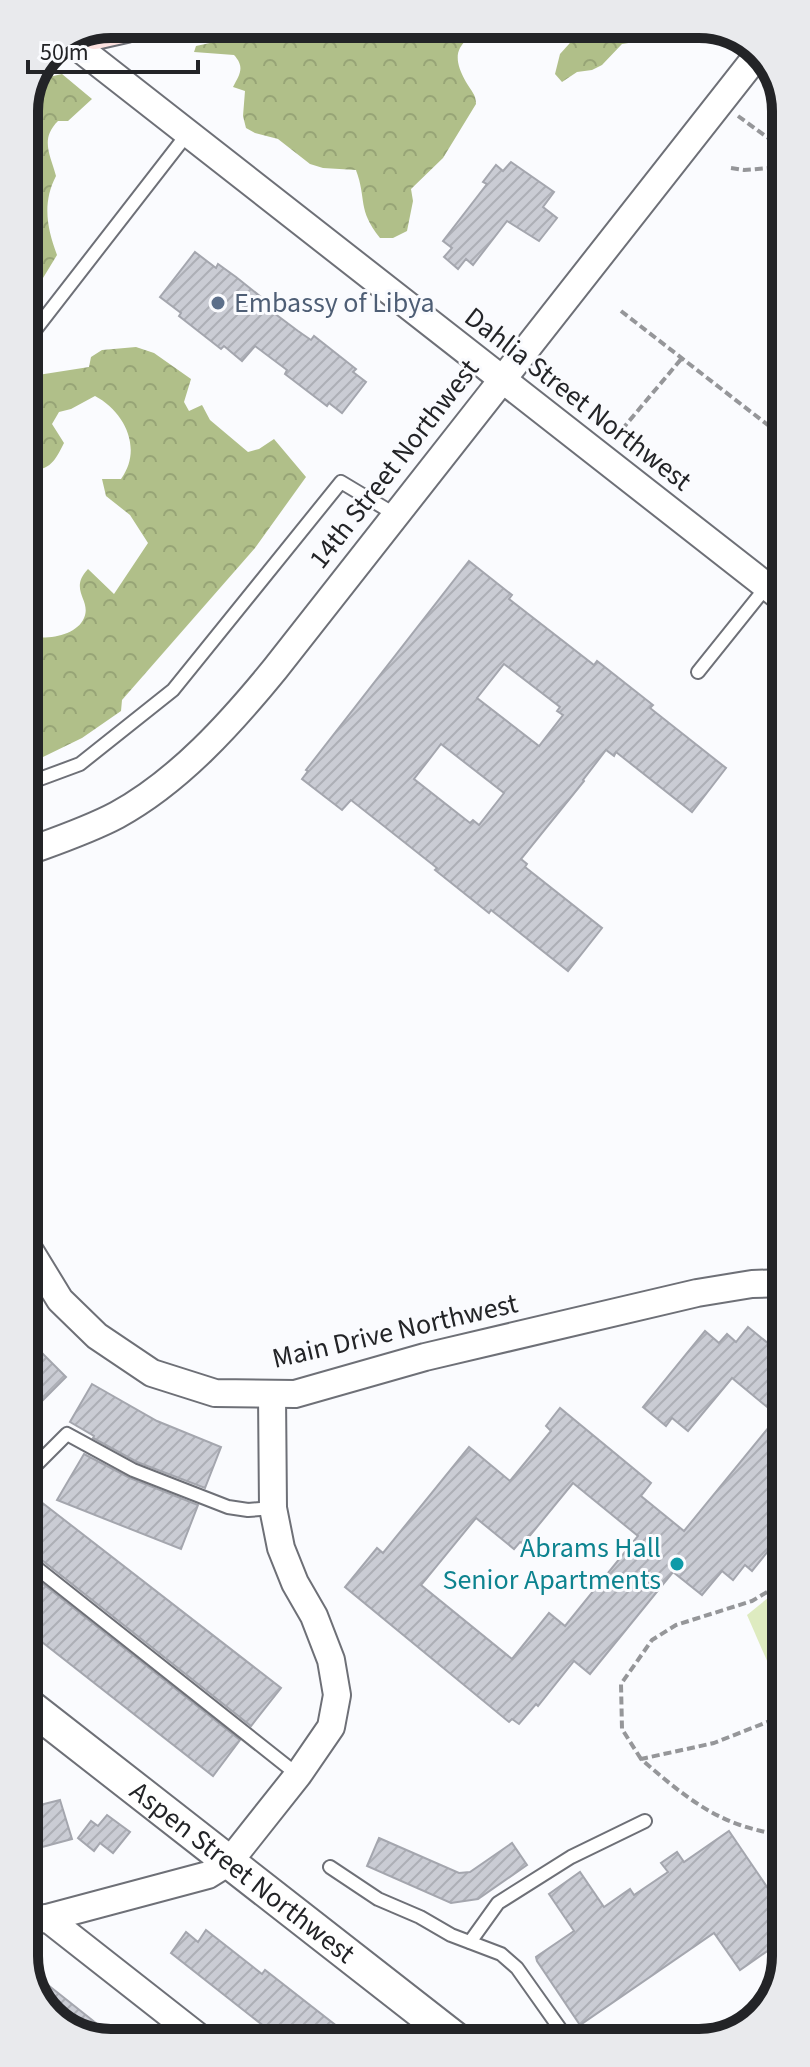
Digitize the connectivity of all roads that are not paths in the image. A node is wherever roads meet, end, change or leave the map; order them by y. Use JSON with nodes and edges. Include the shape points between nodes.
{"nodes":[{"id":1,"x":77,"y":47,"type":"edge"},
{"id":2,"x":752,"y":61,"type":"edge"},
{"id":3,"x":188,"y":133,"type":"junction"},
{"id":4,"x":38,"y":326,"type":"edge"},
{"id":5,"x":501,"y":380,"type":"junction"},
{"id":6,"x":396,"y":515,"type":"junction"},
{"id":7,"x":772,"y":591,"type":"edge"},
{"id":8,"x":772,"y":596,"type":"edge"},
{"id":9,"x":698,"y":672,"type":"dead end"},
{"id":10,"x":38,"y":780,"type":"edge"},
{"id":11,"x":38,"y":847,"type":"edge"},
{"id":12,"x":38,"y":1265,"type":"edge"},
{"id":13,"x":772,"y":1283,"type":"edge"},
{"id":14,"x":272,"y":1395,"type":"junction"},
{"id":15,"x":38,"y":1463,"type":"edge"},
{"id":16,"x":273,"y":1508,"type":"junction"},
{"id":17,"x":38,"y":1569,"type":"edge"},
{"id":18,"x":38,"y":1716,"type":"edge"},
{"id":19,"x":298,"y":1775,"type":"junction"},
{"id":20,"x":645,"y":1821,"type":"dead end"},
{"id":21,"x":229,"y":1862,"type":"junction"},
{"id":22,"x":330,"y":1867,"type":"dead end"},
{"id":23,"x":38,"y":1920,"type":"edge"},
{"id":24,"x":470,"y":1942,"type":"junction"},
{"id":25,"x":187,"y":2029,"type":"edge"},
{"id":26,"x":443,"y":2029,"type":"edge"},
{"id":27,"x":560,"y":2029,"type":"edge"}],
"edges":[{"from":1,"to":3,"type":"street","name":"Dahlia Street Northwest"},
{"from":2,"to":5,"type":"street","name":"14th Street Northwest"},
{"from":3,"to":4,"type":"lane"},
{"from":3,"to":5,"type":"street","name":"Dahlia Street Northwest"},
{"from":5,"to":6,"type":"street","name":"14th Street Northwest"},
{"from":5,"to":7,"type":"street","name":"Dahlia Street Northwest"},
{"from":6,"to":10,"type":"lane","via":[[341,482],[173,690],[80,764]]},
{"from":6,"to":11,"type":"street","name":"14th Street Northwest","via":[[260,687],[184,765],[119,814]]},
{"from":8,"to":9,"type":"lane"},
{"from":12,"to":14,"type":"street","name":"Main Drive Northwest","via":[[76,1318],[152,1373],[215,1393]]},
{"from":13,"to":14,"type":"street","name":"Main Drive Northwest","via":[[697,1293],[425,1357],[295,1394]]},
{"from":14,"to":16,"type":"street"},
{"from":15,"to":16,"type":"lane","via":[[67,1434],[133,1470],[228,1507]]},
{"from":16,"to":19,"type":"street","via":[[290,1572],[331,1660],[337,1695],[331,1727]]},
{"from":17,"to":19,"type":"lane"},
{"from":18,"to":21,"type":"street","name":"Aspen Street Northwest"},
{"from":19,"to":21,"type":"street"},
{"from":20,"to":24,"type":"lane","via":[[571,1857],[498,1903]]},
{"from":21,"to":23,"type":"street","via":[[208,1875]]},
{"from":21,"to":26,"type":"street","name":"Aspen Street Northwest"},
{"from":22,"to":24,"type":"lane","via":[[378,1899]]},
{"from":23,"to":25,"type":"street"},
{"from":24,"to":27,"type":"lane","via":[[501,1954],[517,1968]]}]}
